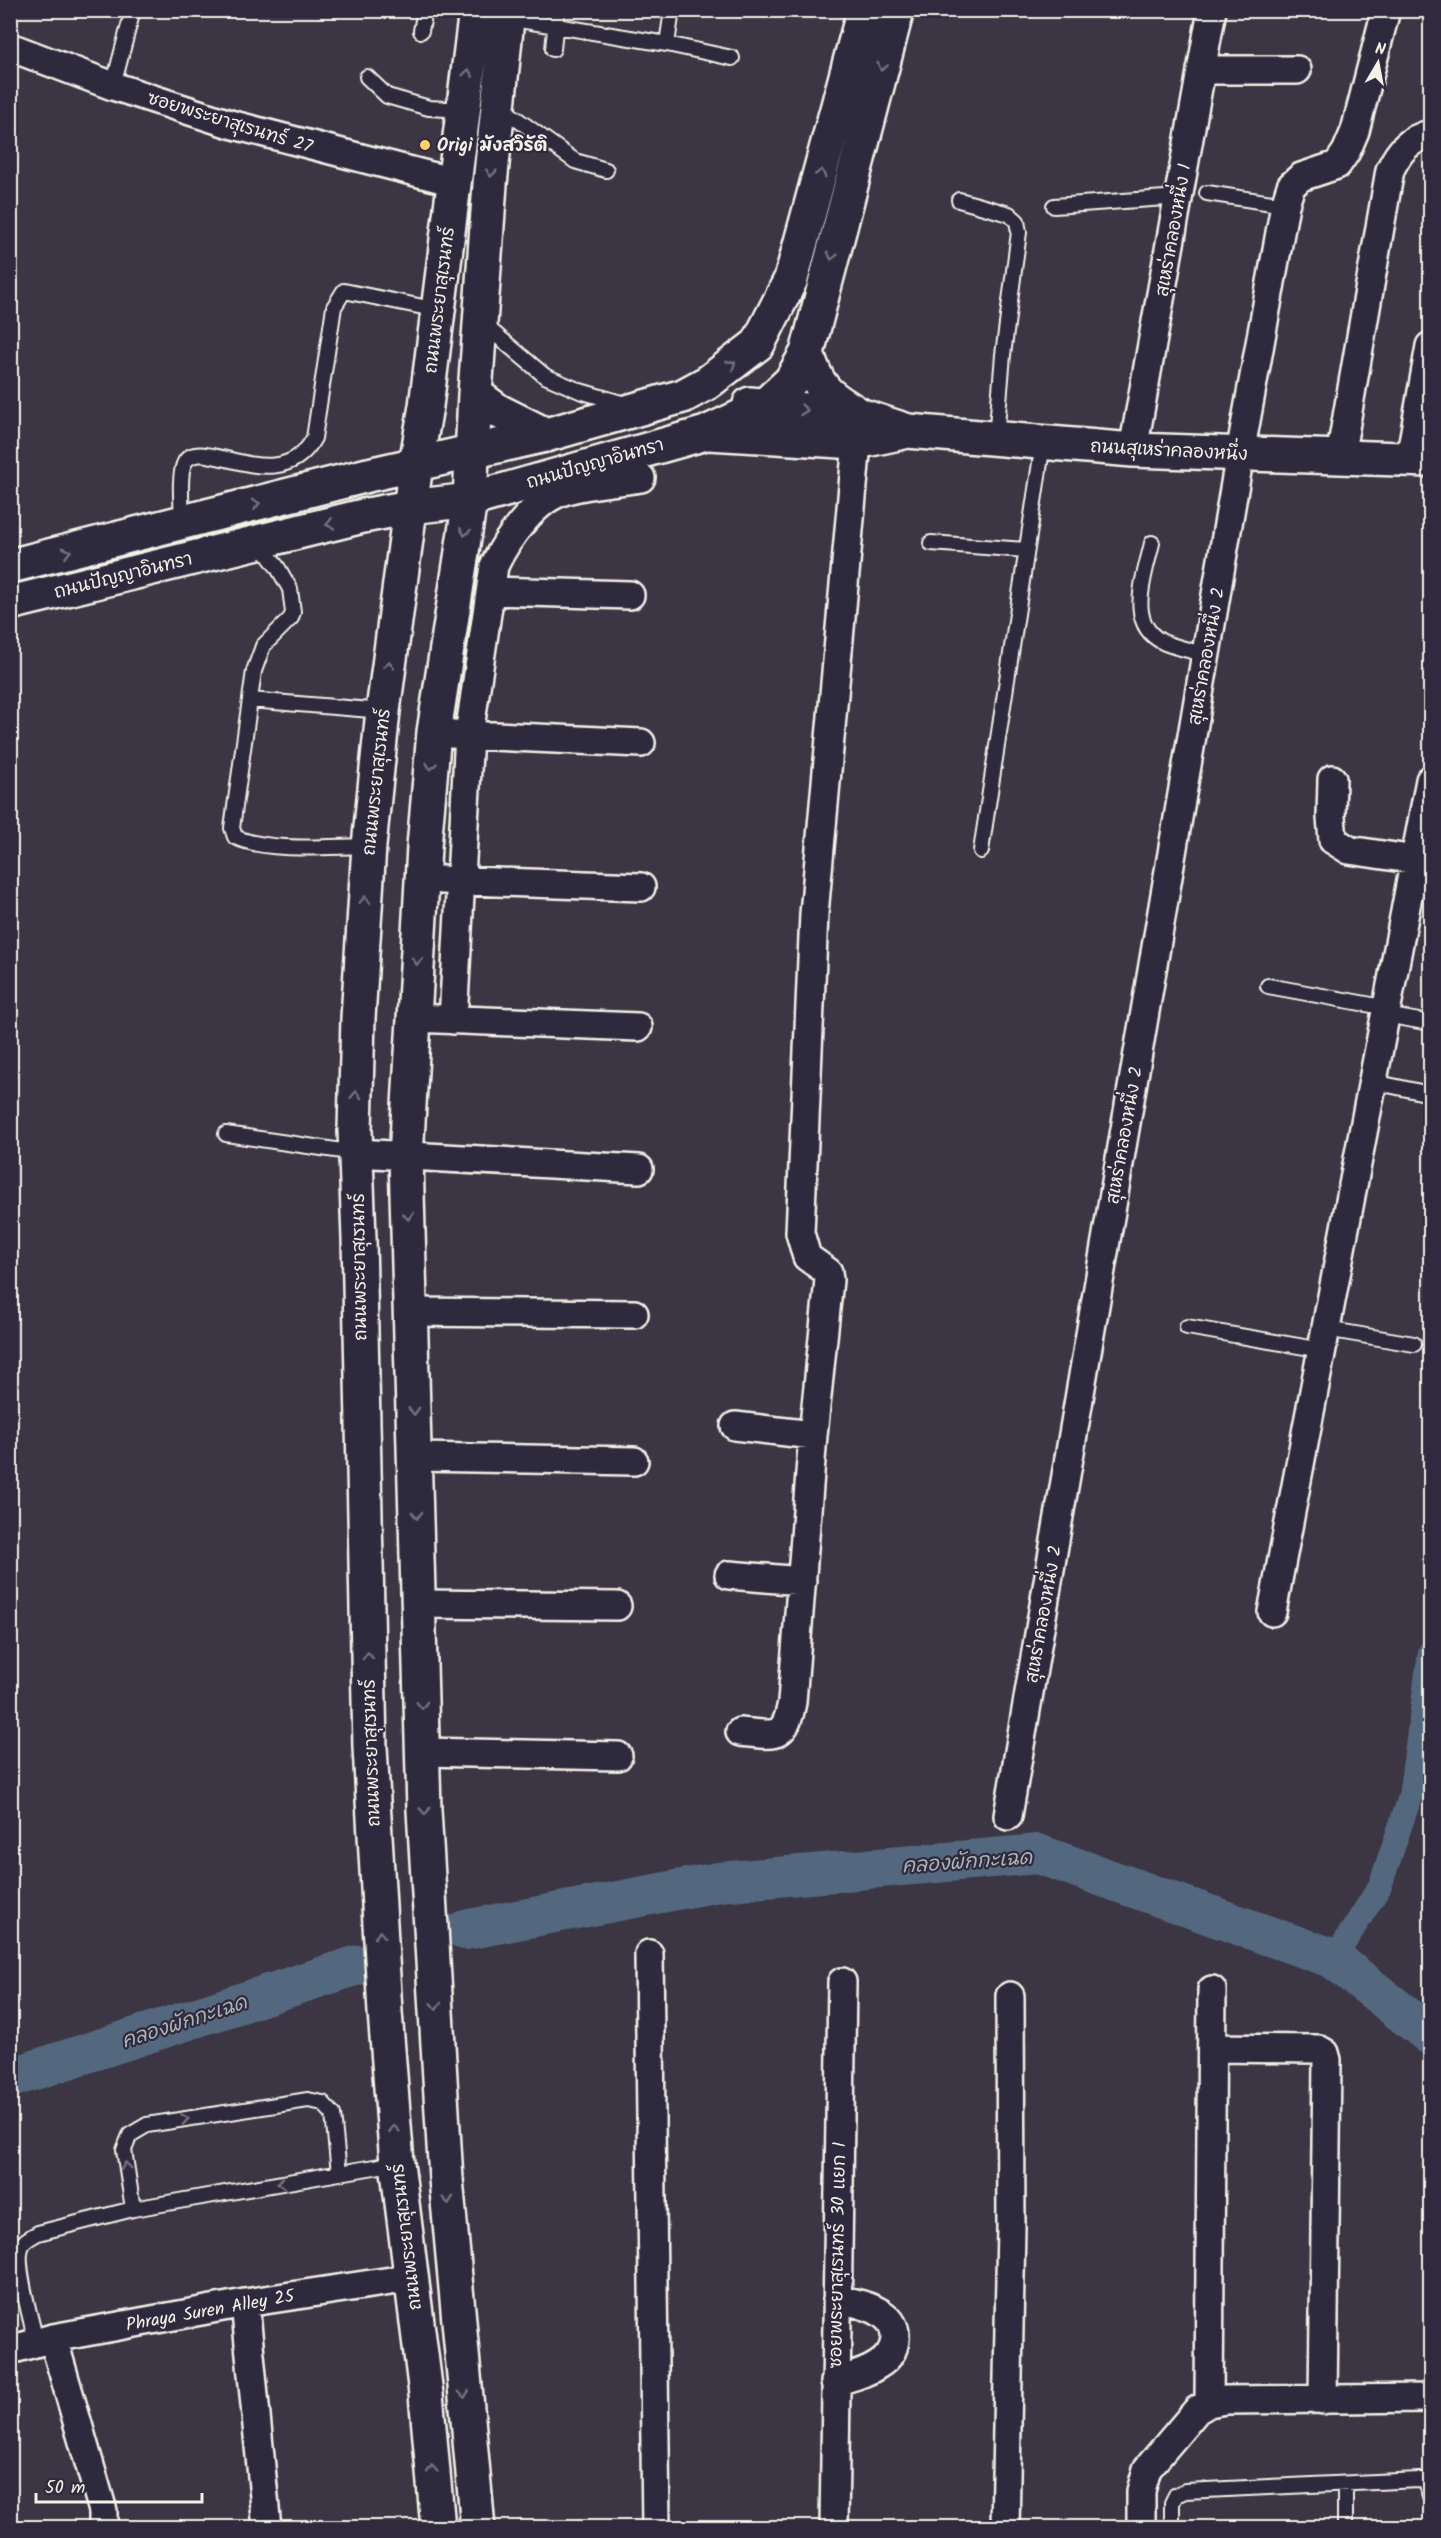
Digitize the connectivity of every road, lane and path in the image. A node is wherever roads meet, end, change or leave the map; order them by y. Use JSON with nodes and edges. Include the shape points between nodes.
{"nodes":[{"id":1,"x":133,"y":10,"type":"edge"},
{"id":2,"x":425,"y":10,"type":"edge"},
{"id":3,"x":557,"y":10,"type":"edge"},
{"id":4,"x":672,"y":10,"type":"edge"},
{"id":5,"x":864,"y":10,"type":"edge"},
{"id":6,"x":897,"y":10,"type":"edge"},
{"id":7,"x":1212,"y":10,"type":"edge"},
{"id":8,"x":1386,"y":10,"type":"edge"},
{"id":9,"x":497,"y":13,"type":"edge"},
{"id":10,"x":555,"y":26,"type":"junction"},
{"id":11,"x":421,"y":31,"type":"dead end"},
{"id":12,"x":667,"y":44,"type":"junction"},
{"id":13,"x":10,"y":47,"type":"edge"},
{"id":14,"x":553,"y":49,"type":"dead end"},
{"id":15,"x":732,"y":58,"type":"dead end"},
{"id":16,"x":1201,"y":70,"type":"junction"},
{"id":17,"x":1297,"y":70,"type":"dead end"},
{"id":18,"x":367,"y":77,"type":"dead end"},
{"id":19,"x":113,"y":86,"type":"junction"},
{"id":20,"x":498,"y":106,"type":"junction"},
{"id":21,"x":463,"y":110,"type":"junction"},
{"id":22,"x":1431,"y":134,"type":"edge"},
{"id":23,"x":606,"y":170,"type":"dead end"},
{"id":24,"x":454,"y":182,"type":"junction"},
{"id":25,"x":1207,"y":194,"type":"dead end"},
{"id":26,"x":1179,"y":197,"type":"junction"},
{"id":27,"x":959,"y":200,"type":"dead end"},
{"id":28,"x":1285,"y":205,"type":"junction"},
{"id":29,"x":1054,"y":206,"type":"dead end"},
{"id":30,"x":438,"y":310,"type":"junction"},
{"id":31,"x":480,"y":322,"type":"junction"},
{"id":32,"x":1431,"y":346,"type":"edge"},
{"id":33,"x":807,"y":353,"type":"junction"},
{"id":34,"x":475,"y":394,"type":"junction"},
{"id":35,"x":683,"y":396,"type":"junction"},
{"id":36,"x":426,"y":406,"type":"junction"},
{"id":37,"x":764,"y":406,"type":"junction"},
{"id":38,"x":638,"y":408,"type":"junction"},
{"id":39,"x":860,"y":429,"type":"junction"},
{"id":40,"x":546,"y":435,"type":"junction"},
{"id":41,"x":698,"y":435,"type":"junction"},
{"id":42,"x":996,"y":438,"type":"junction"},
{"id":43,"x":1043,"y":442,"type":"junction"},
{"id":44,"x":1133,"y":450,"type":"junction"},
{"id":45,"x":472,"y":453,"type":"junction"},
{"id":46,"x":1240,"y":454,"type":"junction"},
{"id":47,"x":1340,"y":457,"type":"junction"},
{"id":48,"x":1420,"y":460,"type":"edge"},
{"id":49,"x":416,"y":464,"type":"junction"},
{"id":50,"x":368,"y":475,"type":"junction"},
{"id":51,"x":641,"y":478,"type":"dead end"},
{"id":52,"x":470,"y":500,"type":"junction"},
{"id":53,"x":410,"y":507,"type":"junction"},
{"id":54,"x":363,"y":516,"type":"junction"},
{"id":55,"x":182,"y":523,"type":"junction"},
{"id":56,"x":258,"y":541,"type":"junction"},
{"id":57,"x":931,"y":543,"type":"dead end"},
{"id":58,"x":1152,"y":543,"type":"dead end"},
{"id":59,"x":1026,"y":550,"type":"junction"},
{"id":60,"x":10,"y":566,"type":"edge"},
{"id":61,"x":401,"y":573,"type":"junction"},
{"id":62,"x":491,"y":591,"type":"junction"},
{"id":63,"x":630,"y":595,"type":"dead end"},
{"id":64,"x":10,"y":603,"type":"edge"},
{"id":65,"x":1206,"y":655,"type":"junction"},
{"id":66,"x":250,"y":700,"type":"junction"},
{"id":67,"x":383,"y":711,"type":"junction"},
{"id":68,"x":434,"y":732,"type":"junction"},
{"id":69,"x":469,"y":735,"type":"junction"},
{"id":70,"x":641,"y":743,"type":"dead end"},
{"id":71,"x":1332,"y":779,"type":"dead end"},
{"id":72,"x":1430,"y":789,"type":"edge"},
{"id":73,"x":369,"y":846,"type":"junction"},
{"id":74,"x":981,"y":851,"type":"dead end"},
{"id":75,"x":1416,"y":860,"type":"junction"},
{"id":76,"x":459,"y":879,"type":"junction"},
{"id":77,"x":423,"y":881,"type":"junction"},
{"id":78,"x":641,"y":887,"type":"dead end"},
{"id":79,"x":1268,"y":986,"type":"dead end"},
{"id":80,"x":1387,"y":1012,"type":"junction"},
{"id":81,"x":414,"y":1018,"type":"junction"},
{"id":82,"x":453,"y":1020,"type":"junction"},
{"id":83,"x":1431,"y":1023,"type":"edge"},
{"id":84,"x":638,"y":1027,"type":"dead end"},
{"id":85,"x":1374,"y":1082,"type":"junction"},
{"id":86,"x":1431,"y":1094,"type":"edge"},
{"id":87,"x":226,"y":1134,"type":"dead end"},
{"id":88,"x":356,"y":1154,"type":"junction"},
{"id":89,"x":406,"y":1157,"type":"junction"},
{"id":90,"x":639,"y":1169,"type":"dead end"},
{"id":91,"x":410,"y":1312,"type":"junction"},
{"id":92,"x":634,"y":1314,"type":"dead end"},
{"id":93,"x":1186,"y":1327,"type":"dead end"},
{"id":94,"x":1324,"y":1340,"type":"junction"},
{"id":95,"x":1414,"y":1344,"type":"dead end"},
{"id":96,"x":735,"y":1426,"type":"dead end"},
{"id":97,"x":813,"y":1435,"type":"junction"},
{"id":98,"x":415,"y":1456,"type":"junction"},
{"id":99,"x":634,"y":1461,"type":"dead end"},
{"id":100,"x":729,"y":1575,"type":"dead end"},
{"id":101,"x":802,"y":1581,"type":"junction"},
{"id":102,"x":419,"y":1604,"type":"junction"},
{"id":103,"x":617,"y":1606,"type":"dead end"},
{"id":104,"x":1272,"y":1612,"type":"dead end"},
{"id":105,"x":740,"y":1732,"type":"dead end"},
{"id":106,"x":423,"y":1752,"type":"junction"},
{"id":107,"x":618,"y":1756,"type":"dead end"},
{"id":108,"x":1008,"y":1816,"type":"dead end"},
{"id":109,"x":649,"y":1954,"type":"dead end"},
{"id":110,"x":842,"y":1982,"type":"dead end"},
{"id":111,"x":1212,"y":1990,"type":"dead end"},
{"id":112,"x":1010,"y":1996,"type":"dead end"},
{"id":113,"x":1212,"y":2048,"type":"junction"},
{"id":114,"x":397,"y":2163,"type":"junction"},
{"id":115,"x":339,"y":2173,"type":"junction"},
{"id":116,"x":133,"y":2209,"type":"junction"},
{"id":117,"x":411,"y":2278,"type":"junction"},
{"id":118,"x":837,"y":2298,"type":"junction"},
{"id":119,"x":245,"y":2302,"type":"junction"},
{"id":120,"x":45,"y":2340,"type":"junction"},
{"id":121,"x":10,"y":2350,"type":"edge"},
{"id":122,"x":835,"y":2382,"type":"junction"},
{"id":123,"x":1431,"y":2398,"type":"edge"},
{"id":124,"x":1323,"y":2400,"type":"junction"},
{"id":125,"x":1209,"y":2403,"type":"junction"},
{"id":126,"x":1345,"y":2484,"type":"junction"},
{"id":127,"x":1431,"y":2497,"type":"edge"},
{"id":128,"x":104,"y":2528,"type":"edge"},
{"id":129,"x":267,"y":2528,"type":"edge"},
{"id":130,"x":438,"y":2528,"type":"edge"},
{"id":131,"x":477,"y":2528,"type":"edge"},
{"id":132,"x":656,"y":2528,"type":"edge"},
{"id":133,"x":834,"y":2528,"type":"edge"},
{"id":134,"x":1005,"y":2528,"type":"edge"},
{"id":135,"x":1141,"y":2528,"type":"edge"},
{"id":136,"x":1172,"y":2528,"type":"edge"},
{"id":137,"x":1345,"y":2528,"type":"edge"}],
"edges":[{"from":1,"to":19,"type":"lane"},
{"from":2,"to":11,"type":"lane"},
{"from":3,"to":10,"type":"lane"},
{"from":4,"to":12,"type":"lane"},
{"from":35,"to":5,"type":"street","name":"ถนนปัญญาอินทรา","one_way":true,"via":[[758,344],[777,310],[791,279]]},
{"from":6,"to":33,"type":"street","name":"ถนนปัญญาอินทรา","one_way":true},
{"from":7,"to":16,"type":"street","name":"สุเหร่าคลองหนึ่ง 1"},
{"from":8,"to":28,"type":"street","name":"สุเหร่าคลองหนึ่ง 2","via":[[1346,152],[1336,165],[1301,177],[1291,186]]},
{"from":9,"to":10,"type":"lane"},
{"from":9,"to":20,"type":"street"},
{"from":21,"to":9,"type":"street","name":"ถนนพระยาสุเรนทร์","one_way":true},
{"from":10,"to":12,"type":"lane"},
{"from":10,"to":14,"type":"lane"},
{"from":12,"to":15,"type":"lane"},
{"from":13,"to":19,"type":"street","name":"ซอยพระยาสุเรนทร์ 27"},
{"from":16,"to":17,"type":"street"},
{"from":16,"to":26,"type":"street","name":"สุเหร่าคลองหนึ่ง 1"},
{"from":18,"to":21,"type":"lane","via":[[387,96],[429,108]]},
{"from":19,"to":24,"type":"street","name":"ซอยพระยาสุเรนทร์ 27","via":[[230,124]]},
{"from":20,"to":23,"type":"lane","via":[[575,161]]},
{"from":20,"to":31,"type":"street","one_way":true},
{"from":21,"to":24,"type":"street","name":"ถนนพระยาสุเรนทร์"},
{"from":22,"to":47,"type":"street","via":[[1406,145],[1390,170]]},
{"from":24,"to":30,"type":"street","name":"ถนนพระยาสุเรนทร์"},
{"from":25,"to":28,"type":"lane"},
{"from":26,"to":29,"type":"lane"},
{"from":26,"to":44,"type":"street","name":"สุเหร่าคลองหนึ่ง 1"},
{"from":27,"to":42,"type":"lane","via":[[1009,214],[1017,222],[1019,232]]},
{"from":28,"to":46,"type":"street","name":"สุเหร่าคลองหนึ่ง 2"},
{"from":30,"to":36,"type":"street","name":"ถนนพระยาสุเรนทร์"},
{"from":30,"to":55,"type":"lane","via":[[344,291],[334,307],[314,438],[309,447],[293,462],[272,468],[208,455],[190,456],[182,468]]},
{"from":31,"to":34,"type":"street"},
{"from":31,"to":38,"type":"lane","via":[[545,376]]},
{"from":32,"to":48,"type":"street"},
{"from":33,"to":37,"type":"street","name":"ถนนปัญญาอินทรา","via":[[791,381]]},
{"from":33,"to":39,"type":"street","via":[[814,376]]},
{"from":34,"to":40,"type":"street","via":[[498,411]]},
{"from":34,"to":45,"type":"street"},
{"from":35,"to":37,"type":"street","name":"ถนนสุเหร่าคลองหนึ่ง"},
{"from":35,"to":38,"type":"street","name":"ถนนปัญญาอินทรา"},
{"from":35,"to":41,"type":"street","via":[[680,410]]},
{"from":36,"to":49,"type":"street","name":"ถนนพระยาสุเรนทร์"},
{"from":36,"to":50,"type":"street","via":[[395,452]]},
{"from":37,"to":39,"type":"street","name":"ถนนสุเหร่าคลองหนึ่ง","one_way":true},
{"from":37,"to":41,"type":"street","name":"ถนนปัญญาอินทรา"},
{"from":38,"to":40,"type":"street","name":"ถนนปัญญาอินทรา"},
{"from":39,"to":41,"type":"street","name":"ถนนสุเหร่าคลองหนึ่ง"},
{"from":39,"to":42,"type":"street","name":"ถนนสุเหร่าคลองหนึ่ง"},
{"from":39,"to":97,"type":"street","via":[[814,914],[800,1217],[807,1257],[828,1272],[830,1280]]},
{"from":40,"to":45,"type":"street","name":"ถนนปัญญาอินทรา"},
{"from":41,"to":52,"type":"street","name":"ถนนปัญญาอินทรา"},
{"from":42,"to":43,"type":"street","name":"ถนนสุเหร่าคลองหนึ่ง"},
{"from":43,"to":44,"type":"street","name":"ถนนสุเหร่าคลองหนึ่ง"},
{"from":43,"to":59,"type":"lane"},
{"from":44,"to":46,"type":"street","name":"ถนนสุเหร่าคลองหนึ่ง"},
{"from":45,"to":49,"type":"street","name":"ถนนปัญญาอินทรา"},
{"from":45,"to":52,"type":"street"},
{"from":46,"to":47,"type":"street","name":"ถนนสุเหร่าคลองหนึ่ง"},
{"from":46,"to":65,"type":"street","name":"สุเหร่าคลองหนึ่ง 2"},
{"from":47,"to":48,"type":"street","name":"ถนนสุเหร่าคลองหนึ่ง"},
{"from":49,"to":50,"type":"street","name":"ถนนปัญญาอินทรา"},
{"from":49,"to":53,"type":"street","name":"ถนนพระยาสุเรนทร์"},
{"from":55,"to":50,"type":"street","name":"ถนนปัญญาอินทรา","one_way":true},
{"from":51,"to":62,"type":"street","via":[[567,489],[551,496],[503,546],[494,566]]},
{"from":52,"to":53,"type":"street","name":"ถนนปัญญาอินทรา"},
{"from":52,"to":68,"type":"street","one_way":true},
{"from":53,"to":54,"type":"street","name":"ถนนปัญญาอินทรา"},
{"from":53,"to":61,"type":"street","name":"ถนนพระยาสุเรนทร์"},
{"from":54,"to":56,"type":"street","name":"ถนนปัญญาอินทรา","one_way":true},
{"from":54,"to":61,"type":"street","via":[[387,542]]},
{"from":60,"to":55,"type":"street","name":"ถนนปัญญาอินทรา","one_way":true},
{"from":56,"to":64,"type":"street","name":"ถนนปัญญาอินทรา"},
{"from":56,"to":66,"type":"lane","via":[[290,589],[293,612],[263,646]]},
{"from":57,"to":59,"type":"lane"},
{"from":58,"to":65,"type":"lane","via":[[1139,606],[1141,620],[1165,643]]},
{"from":59,"to":74,"type":"lane"},
{"from":67,"to":61,"type":"street","name":"ถนนพระยาสุเรนทร์","one_way":true},
{"from":62,"to":63,"type":"street"},
{"from":62,"to":69,"type":"street"},
{"from":65,"to":108,"type":"street","name":"สุเหร่าคลองหนึ่ง 2"},
{"from":66,"to":67,"type":"lane"},
{"from":66,"to":73,"type":"lane","via":[[232,822],[235,837],[269,846]]},
{"from":67,"to":73,"type":"street","name":"ถนนพระยาสุเรนทร์"},
{"from":68,"to":69,"type":"street"},
{"from":68,"to":77,"type":"street","one_way":true},
{"from":69,"to":70,"type":"street"},
{"from":69,"to":76,"type":"street"},
{"from":71,"to":75,"type":"street","via":[[1333,840],[1349,850]]},
{"from":72,"to":75,"type":"street"},
{"from":88,"to":73,"type":"street","name":"ถนนพระยาสุเรนทร์","one_way":true,"via":[[358,1018]]},
{"from":75,"to":80,"type":"street"},
{"from":76,"to":77,"type":"street"},
{"from":76,"to":78,"type":"street"},
{"from":76,"to":82,"type":"street"},
{"from":77,"to":81,"type":"street","one_way":true},
{"from":79,"to":80,"type":"lane"},
{"from":80,"to":83,"type":"lane"},
{"from":80,"to":85,"type":"street"},
{"from":81,"to":82,"type":"street"},
{"from":81,"to":89,"type":"street"},
{"from":82,"to":84,"type":"street"},
{"from":85,"to":86,"type":"lane"},
{"from":85,"to":94,"type":"street"},
{"from":87,"to":88,"type":"lane"},
{"from":88,"to":89,"type":"street"},
{"from":114,"to":88,"type":"street","name":"ถนนพระยาสุเรนทร์","one_way":true,"via":[[370,1747]]},
{"from":89,"to":90,"type":"street"},
{"from":89,"to":91,"type":"street","one_way":true},
{"from":91,"to":92,"type":"street"},
{"from":91,"to":98,"type":"street","one_way":true},
{"from":93,"to":94,"type":"lane"},
{"from":94,"to":95,"type":"lane"},
{"from":94,"to":104,"type":"street"},
{"from":96,"to":97,"type":"street"},
{"from":97,"to":101,"type":"street"},
{"from":98,"to":99,"type":"street"},
{"from":98,"to":102,"type":"street","one_way":true},
{"from":100,"to":101,"type":"street"},
{"from":101,"to":105,"type":"street","via":[[788,1722],[771,1734]]},
{"from":102,"to":103,"type":"street"},
{"from":102,"to":106,"type":"street","one_way":true},
{"from":106,"to":107,"type":"street"},
{"from":106,"to":131,"type":"street","one_way":true,"via":[[447,2179]]},
{"from":109,"to":132,"type":"street"},
{"from":110,"to":118,"type":"street","name":"ซอยพระยาสุเรนทร์ 30 แยก 1"},
{"from":111,"to":113,"type":"street"},
{"from":112,"to":134,"type":"street","via":[[1011,2227]]},
{"from":113,"to":124,"type":"street","via":[[1318,2049],[1327,2061]]},
{"from":113,"to":125,"type":"street"},
{"from":114,"to":115,"type":"lane"},
{"from":114,"to":117,"type":"street","name":"ถนนพระยาสุเรนทร์"},
{"from":115,"to":116,"type":"lane","one_way":true},
{"from":116,"to":115,"type":"lane","one_way":true,"via":[[124,2150],[130,2135],[147,2125],[309,2100],[323,2103],[333,2114]]},
{"from":116,"to":120,"type":"lane","via":[[38,2234],[21,2247],[19,2262]]},
{"from":117,"to":119,"type":"street","name":"Phraya Suren Alley 25"},
{"from":130,"to":117,"type":"street","name":"ถนนพระยาสุเรนทร์","one_way":true},
{"from":118,"to":122,"type":"street","name":"ซอยพระยาสุเรนทร์ 30 แยก 1"},
{"from":118,"to":122,"type":"street","via":[[873,2308],[896,2331],[890,2354],[879,2364]]},
{"from":119,"to":120,"type":"street","name":"Phraya Suren Alley 25"},
{"from":119,"to":129,"type":"street"},
{"from":120,"to":121,"type":"street","name":"Phraya Suren Alley 25"},
{"from":120,"to":128,"type":"street","via":[[103,2511]]},
{"from":122,"to":133,"type":"street","name":"ซอยพระยาสุเรนทร์ 30 แยก 1"},
{"from":123,"to":124,"type":"street"},
{"from":124,"to":125,"type":"street"},
{"from":125,"to":135,"type":"street","via":[[1197,2410],[1147,2469],[1141,2491]]},
{"from":126,"to":127,"type":"lane","via":[[1426,2481]]},
{"from":126,"to":136,"type":"lane","via":[[1185,2491],[1176,2495],[1172,2503]]},
{"from":126,"to":137,"type":"lane"}]}
